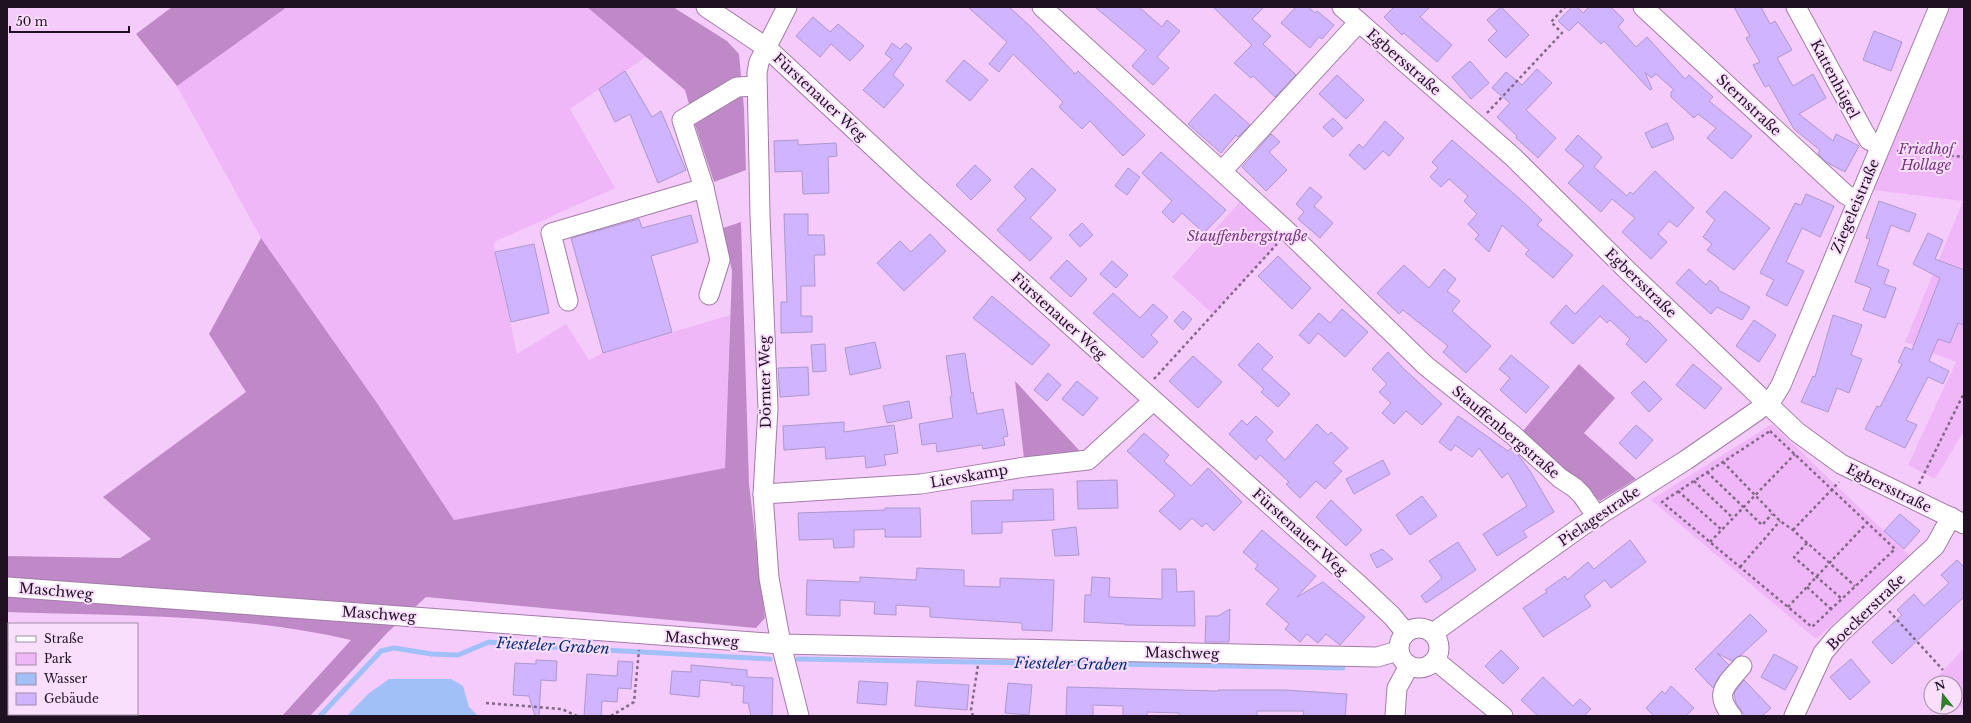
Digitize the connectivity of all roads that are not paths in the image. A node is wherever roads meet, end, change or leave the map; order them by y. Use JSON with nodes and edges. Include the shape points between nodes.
{"nodes":[{"id":1,"x":706,"y":7,"type":"edge"},
{"id":2,"x":787,"y":7,"type":"edge"},
{"id":3,"x":1042,"y":7,"type":"edge"},
{"id":4,"x":1342,"y":7,"type":"edge"},
{"id":5,"x":1643,"y":7,"type":"edge"},
{"id":6,"x":1796,"y":7,"type":"edge"},
{"id":7,"x":1938,"y":7,"type":"edge"},
{"id":8,"x":1358,"y":22,"type":"junction"},
{"id":9,"x":768,"y":48,"type":"junction"},
{"id":10,"x":758,"y":86,"type":"junction"},
{"id":11,"x":1880,"y":146,"type":"junction"},
{"id":12,"x":1222,"y":171,"type":"junction"},
{"id":13,"x":704,"y":188,"type":"junction"},
{"id":14,"x":1857,"y":201,"type":"junction"},
{"id":15,"x":709,"y":296,"type":"dead end"},
{"id":16,"x":568,"y":302,"type":"dead end"},
{"id":17,"x":1148,"y":396,"type":"junction"},
{"id":18,"x":1768,"y":402,"type":"junction"},
{"id":19,"x":763,"y":494,"type":"junction"},
{"id":20,"x":1597,"y":517,"type":"junction"},
{"id":21,"x":1957,"y":520,"type":"edge"},
{"id":22,"x":7,"y":587,"type":"edge"},
{"id":23,"x":1406,"y":632,"type":"junction"},
{"id":24,"x":1433,"y":633,"type":"junction"},
{"id":25,"x":781,"y":644,"type":"junction"},
{"id":26,"x":1404,"y":658,"type":"junction"},
{"id":27,"x":1435,"y":660,"type":"junction"},
{"id":28,"x":1742,"y":666,"type":"dead end"},
{"id":29,"x":799,"y":716,"type":"edge"},
{"id":30,"x":1394,"y":716,"type":"edge"},
{"id":31,"x":1502,"y":716,"type":"edge"},
{"id":32,"x":1732,"y":716,"type":"edge"},
{"id":33,"x":1794,"y":716,"type":"edge"}],
"edges":[{"from":1,"to":9,"type":"street","name":"Fürstenauer Weg"},
{"from":2,"to":9,"type":"street","name":"Dörnter Weg"},
{"from":3,"to":12,"type":"street","name":"Stauffenbergstraße"},
{"from":4,"to":8,"type":"street","name":"Egbersstraße"},
{"from":5,"to":14,"type":"street","name":"Sternstraße","via":[[1845,194]]},
{"from":6,"to":11,"type":"street","name":"Kattenhügel","via":[[1864,132],[1869,140]]},
{"from":7,"to":11,"type":"street","name":"Ziegeleistraße"},
{"from":8,"to":12,"type":"street"},
{"from":8,"to":18,"type":"street","name":"Egbersstraße","via":[[1513,157],[1629,272]]},
{"from":9,"to":10,"type":"street","name":"Dörnter Weg","via":[[759,62]]},
{"from":9,"to":17,"type":"street","name":"Fürstenauer Weg","via":[[913,184]]},
{"from":10,"to":13,"type":"street","via":[[737,87],[682,120]]},
{"from":10,"to":19,"type":"street","name":"Dörnter Weg","via":[[760,215],[768,408]]},
{"from":11,"to":14,"type":"street","name":"Ziegeleistraße"},
{"from":12,"to":20,"type":"street","name":"Stauffenbergstraße","via":[[1426,366],[1578,491]]},
{"from":13,"to":15,"type":"street","via":[[720,260]]},
{"from":13,"to":16,"type":"street","via":[[551,233]]},
{"from":14,"to":18,"type":"street","name":"Ziegeleistraße","via":[[1781,385]]},
{"from":17,"to":19,"type":"street","name":"Lievskamp","via":[[1088,460],[1025,467],[921,484]]},
{"from":17,"to":23,"type":"street","name":"Fürstenauer Weg","via":[[1364,590]]},
{"from":18,"to":20,"type":"street","name":"Pielagestraße","via":[[1686,460]]},
{"from":18,"to":21,"type":"street","name":"Egbersstraße","via":[[1797,432],[1848,468]]},
{"from":19,"to":25,"type":"street","name":"Dörnter Weg","via":[[769,578]]},
{"from":20,"to":24,"type":"street","name":"Pielagestraße"},
{"from":21,"to":33,"type":"street","name":"Boeckerstraße","via":[[1935,546],[1838,635],[1823,653]]},
{"from":22,"to":25,"type":"street","name":"Maschweg"},
{"from":23,"to":24,"type":"street","via":[[1421,628]]},
{"from":23,"to":26,"type":"street","via":[[1400,639]]},
{"from":24,"to":27,"type":"street","via":[[1438,643],[1438,655]]},
{"from":25,"to":26,"type":"street","name":"Maschweg"},
{"from":25,"to":29,"type":"street","name":"Dörnter Weg"},
{"from":26,"to":27,"type":"street","via":[[1420,668]]},
{"from":26,"to":30,"type":"street"},
{"from":27,"to":31,"type":"street"},
{"from":28,"to":32,"type":"street","via":[[1725,686],[1722,696],[1724,706]]}]}
